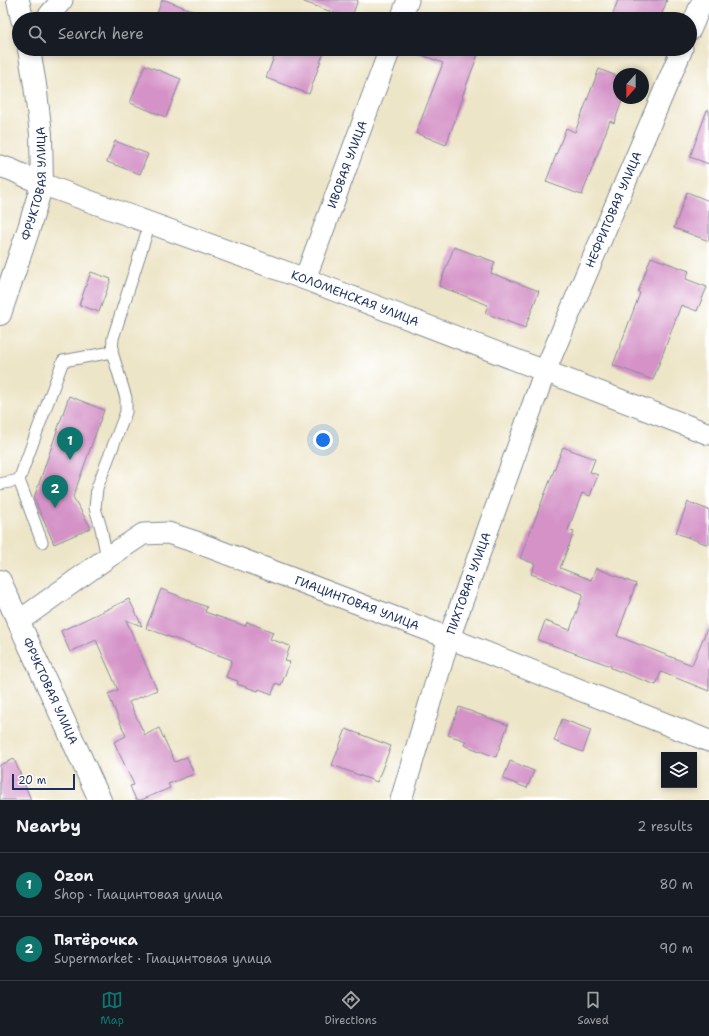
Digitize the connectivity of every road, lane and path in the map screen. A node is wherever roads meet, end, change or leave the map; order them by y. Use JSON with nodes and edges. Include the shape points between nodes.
{"nodes":[{"id":1,"x":18,"y":0,"type":"edge"},
{"id":2,"x":62,"y":0,"type":"edge"},
{"id":3,"x":408,"y":0,"type":"edge"},
{"id":4,"x":703,"y":0,"type":"edge"},
{"id":5,"x":21,"y":12,"type":"edge"},
{"id":6,"x":52,"y":12,"type":"edge"},
{"id":7,"x":404,"y":12,"type":"edge"},
{"id":8,"x":697,"y":14,"type":"edge"},
{"id":9,"x":30,"y":56,"type":"edge"},
{"id":10,"x":387,"y":56,"type":"edge"},
{"id":11,"x":679,"y":56,"type":"edge"},
{"id":12,"x":0,"y":166,"type":"edge"},
{"id":13,"x":42,"y":184,"type":"junction"},
{"id":14,"x":150,"y":223,"type":"junction"},
{"id":15,"x":305,"y":279,"type":"junction"},
{"id":16,"x":0,"y":314,"type":"edge"},
{"id":17,"x":112,"y":352,"type":"junction"},
{"id":18,"x":545,"y":370,"type":"junction"},
{"id":19,"x":709,"y":434,"type":"edge"},
{"id":20,"x":19,"y":480,"type":"junction"},
{"id":21,"x":0,"y":484,"type":"edge"},
{"id":22,"x":42,"y":542,"type":"dead end"},
{"id":23,"x":107,"y":558,"type":"junction"},
{"id":24,"x":0,"y":581,"type":"edge"},
{"id":25,"x":19,"y":621,"type":"junction"},
{"id":26,"x":448,"y":638,"type":"junction"},
{"id":27,"x":709,"y":741,"type":"edge"},
{"id":28,"x":100,"y":800,"type":"edge"},
{"id":29,"x":401,"y":800,"type":"edge"}],
"edges":[{"from":1,"to":5,"type":"street"},
{"from":2,"to":6,"type":"street"},
{"from":3,"to":7,"type":"street"},
{"from":4,"to":8,"type":"street"},
{"from":9,"to":13,"type":"street","name":"ФРУКТОВАЯ УЛИЦА","via":[[41,134]]},
{"from":10,"to":15,"type":"street","name":"ИВОВАЯ УЛИЦА"},
{"from":11,"to":18,"type":"street","name":"НЕФРИТОВАЯ УЛИЦА"},
{"from":12,"to":13,"type":"street","name":"КОЛОМЕНСКАЯ УЛИЦА"},
{"from":13,"to":14,"type":"street","name":"КОЛОМЕНСКАЯ УЛИЦА"},
{"from":13,"to":16,"type":"street","name":"ФРУКТОВАЯ УЛИЦА"},
{"from":14,"to":15,"type":"street","name":"КОЛОМЕНСКАЯ УЛИЦА"},
{"from":14,"to":17,"type":"lane","via":[[113,338]]},
{"from":15,"to":18,"type":"street","name":"КОЛОМЕНСКАЯ УЛИЦА"},
{"from":17,"to":20,"type":"lane","via":[[63,361]]},
{"from":17,"to":23,"type":"lane","via":[[126,398],[126,412],[97,488],[95,508]]},
{"from":18,"to":19,"type":"street","name":"КОЛОМЕНСКАЯ УЛИЦА"},
{"from":18,"to":26,"type":"street","name":"ПИХТОВАЯ УЛИЦА"},
{"from":20,"to":21,"type":"lane"},
{"from":20,"to":22,"type":"lane"},
{"from":23,"to":25,"type":"street","name":"ГИАЦИНТОВАЯ УЛИЦА"},
{"from":23,"to":26,"type":"street","name":"ГИАЦИНТОВАЯ УЛИЦА","via":[[143,534],[168,534],[196,542]]},
{"from":24,"to":25,"type":"street","name":"ФРУКТОВАЯ УЛИЦА"},
{"from":25,"to":28,"type":"street","name":"ФРУКТОВАЯ УЛИЦА"},
{"from":26,"to":27,"type":"street","name":"ГИАЦИНТОВАЯ УЛИЦА"},
{"from":26,"to":29,"type":"street","name":"ПИХТОВАЯ УЛИЦА"}]}
